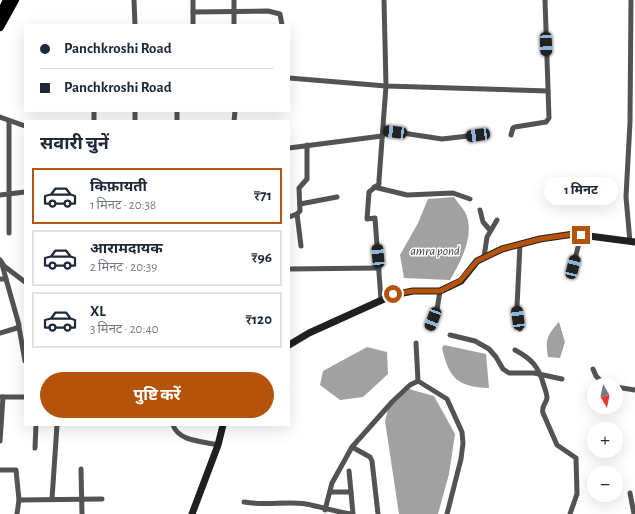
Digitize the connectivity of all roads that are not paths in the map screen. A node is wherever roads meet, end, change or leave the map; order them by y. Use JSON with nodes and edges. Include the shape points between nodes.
{"nodes":[{"id":1,"x":7,"y":0,"type":"edge"},
{"id":2,"x":15,"y":0,"type":"edge"},
{"id":3,"x":134,"y":0,"type":"edge"},
{"id":4,"x":193,"y":0,"type":"edge"},
{"id":5,"x":234,"y":0,"type":"edge"},
{"id":6,"x":384,"y":0,"type":"edge"},
{"id":7,"x":545,"y":0,"type":"edge"},
{"id":8,"x":631,"y":0,"type":"edge"},
{"id":9,"x":193,"y":12,"type":"junction"},
{"id":10,"x":234,"y":12,"type":"junction"},
{"id":11,"x":0,"y":14,"type":"edge"},
{"id":12,"x":135,"y":24,"type":"edge"},
{"id":13,"x":193,"y":24,"type":"edge"},
{"id":14,"x":234,"y":24,"type":"edge"},
{"id":15,"x":282,"y":24,"type":"edge"},
{"id":16,"x":0,"y":27,"type":"edge"},
{"id":17,"x":290,"y":78,"type":"edge"},
{"id":18,"x":386,"y":86,"type":"junction"},
{"id":19,"x":548,"y":91,"type":"junction"},
{"id":20,"x":0,"y":117,"type":"edge"},
{"id":21,"x":9,"y":121,"type":"junction"},
{"id":22,"x":24,"y":126,"type":"edge"},
{"id":23,"x":382,"y":133,"type":"junction"},
{"id":24,"x":478,"y":135,"type":"dead end"},
{"id":25,"x":511,"y":135,"type":"dead end"},
{"id":26,"x":307,"y":145,"type":"junction"},
{"id":27,"x":290,"y":148,"type":"edge"},
{"id":28,"x":374,"y":187,"type":"junction"},
{"id":29,"x":24,"y":192,"type":"edge"},
{"id":30,"x":0,"y":195,"type":"edge"},
{"id":31,"x":9,"y":195,"type":"junction"},
{"id":32,"x":337,"y":197,"type":"dead end"},
{"id":33,"x":470,"y":199,"type":"dead end"},
{"id":34,"x":300,"y":204,"type":"junction"},
{"id":35,"x":480,"y":210,"type":"dead end"},
{"id":36,"x":297,"y":214,"type":"junction"},
{"id":37,"x":290,"y":217,"type":"edge"},
{"id":38,"x":497,"y":220,"type":"dead end"},
{"id":39,"x":490,"y":230,"type":"junction"},
{"id":40,"x":9,"y":233,"type":"dead end"},
{"id":41,"x":581,"y":235,"type":"junction"},
{"id":42,"x":633,"y":242,"type":"edge"},
{"id":43,"x":520,"y":244,"type":"junction"},
{"id":44,"x":301,"y":246,"type":"dead end"},
{"id":45,"x":484,"y":257,"type":"junction"},
{"id":46,"x":1,"y":261,"type":"edge"},
{"id":47,"x":573,"y":267,"type":"dead end"},
{"id":48,"x":379,"y":268,"type":"junction"},
{"id":49,"x":290,"y":269,"type":"edge"},
{"id":50,"x":6,"y":278,"type":"junction"},
{"id":51,"x":0,"y":279,"type":"edge"},
{"id":52,"x":24,"y":281,"type":"edge"},
{"id":53,"x":440,"y":291,"type":"junction"},
{"id":54,"x":381,"y":300,"type":"junction"},
{"id":55,"x":19,"y":327,"type":"junction"},
{"id":56,"x":430,"y":328,"type":"dead end"},
{"id":57,"x":520,"y":329,"type":"dead end"},
{"id":58,"x":0,"y":332,"type":"edge"},
{"id":59,"x":450,"y":335,"type":"dead end"},
{"id":60,"x":416,"y":343,"type":"dead end"},
{"id":61,"x":290,"y":344,"type":"edge"},
{"id":62,"x":515,"y":350,"type":"dead end"},
{"id":63,"x":24,"y":355,"type":"edge"},
{"id":64,"x":593,"y":369,"type":"dead end"},
{"id":65,"x":541,"y":374,"type":"junction"},
{"id":66,"x":598,"y":378,"type":"edge"},
{"id":67,"x":562,"y":379,"type":"dead end"},
{"id":68,"x":418,"y":381,"type":"junction"},
{"id":69,"x":623,"y":388,"type":"edge"},
{"id":70,"x":635,"y":390,"type":"edge"},
{"id":71,"x":2,"y":397,"type":"edge"},
{"id":72,"x":24,"y":397,"type":"edge"},
{"id":73,"x":36,"y":426,"type":"edge"},
{"id":74,"x":57,"y":426,"type":"edge"},
{"id":75,"x":174,"y":426,"type":"edge"},
{"id":76,"x":223,"y":426,"type":"edge"},
{"id":77,"x":0,"y":441,"type":"edge"},
{"id":78,"x":218,"y":445,"type":"junction"},
{"id":79,"x":352,"y":447,"type":"junction"},
{"id":80,"x":35,"y":448,"type":"dead end"},
{"id":81,"x":81,"y":469,"type":"dead end"},
{"id":82,"x":0,"y":470,"type":"edge"},
{"id":83,"x":349,"y":472,"type":"dead end"},
{"id":84,"x":330,"y":492,"type":"junction"},
{"id":85,"x":351,"y":492,"type":"junction"},
{"id":86,"x":630,"y":493,"type":"dead end"},
{"id":87,"x":52,"y":499,"type":"junction"},
{"id":88,"x":82,"y":499,"type":"junction"},
{"id":89,"x":102,"y":499,"type":"dead end"},
{"id":90,"x":19,"y":500,"type":"junction"},
{"id":91,"x":244,"y":502,"type":"dead end"},
{"id":92,"x":325,"y":510,"type":"junction"},
{"id":93,"x":17,"y":514,"type":"edge"},
{"id":94,"x":82,"y":514,"type":"edge"},
{"id":95,"x":192,"y":514,"type":"edge"},
{"id":96,"x":353,"y":514,"type":"edge"},
{"id":97,"x":378,"y":514,"type":"edge"},
{"id":98,"x":447,"y":514,"type":"edge"},
{"id":99,"x":570,"y":514,"type":"edge"},
{"id":100,"x":634,"y":514,"type":"edge"}],
"edges":[{"from":1,"to":11,"type":"main road"},
{"from":2,"to":16,"type":"main road"},
{"from":3,"to":12,"type":"street"},
{"from":4,"to":9,"type":"street"},
{"from":5,"to":10,"type":"street"},
{"from":6,"to":18,"type":"street"},
{"from":7,"to":19,"type":"street"},
{"from":8,"to":42,"type":"street","via":[[630,122],[626,197]]},
{"from":9,"to":10,"type":"street"},
{"from":9,"to":13,"type":"street"},
{"from":10,"to":14,"type":"street"},
{"from":10,"to":15,"type":"street","via":[[277,12],[280,14]]},
{"from":17,"to":18,"type":"street"},
{"from":18,"to":19,"type":"street"},
{"from":18,"to":23,"type":"street"},
{"from":19,"to":25,"type":"street","via":[[548,120],[515,126]]},
{"from":20,"to":21,"type":"street"},
{"from":21,"to":22,"type":"street"},
{"from":21,"to":31,"type":"street"},
{"from":23,"to":24,"type":"street","via":[[442,139]]},
{"from":23,"to":26,"type":"street"},
{"from":23,"to":28,"type":"street","via":[[379,184]]},
{"from":26,"to":27,"type":"street"},
{"from":26,"to":34,"type":"street","via":[[308,174],[299,188]]},
{"from":28,"to":33,"type":"street","via":[[407,195],[453,193]]},
{"from":28,"to":48,"type":"street","via":[[369,192],[367,219],[375,218]]},
{"from":29,"to":31,"type":"street"},
{"from":30,"to":31,"type":"street"},
{"from":31,"to":40,"type":"street"},
{"from":32,"to":34,"type":"street"},
{"from":34,"to":36,"type":"street","via":[[300,211]]},
{"from":35,"to":39,"type":"street","via":[[483,222]]},
{"from":36,"to":37,"type":"street"},
{"from":36,"to":44,"type":"street"},
{"from":38,"to":39,"type":"street"},
{"from":39,"to":45,"type":"street"},
{"from":41,"to":42,"type":"street"},
{"from":41,"to":43,"type":"street","via":[[540,239]]},
{"from":41,"to":47,"type":"street"},
{"from":43,"to":45,"type":"street"},
{"from":43,"to":57,"type":"street","via":[[517,307]]},
{"from":45,"to":53,"type":"street","via":[[477,261],[460,281]]},
{"from":46,"to":50,"type":"street"},
{"from":46,"to":52,"type":"street"},
{"from":48,"to":49,"type":"street"},
{"from":48,"to":54,"type":"street"},
{"from":50,"to":51,"type":"street"},
{"from":50,"to":55,"type":"street"},
{"from":53,"to":54,"type":"street","via":[[393,294]]},
{"from":53,"to":56,"type":"street","via":[[437,310]]},
{"from":54,"to":61,"type":"street"},
{"from":55,"to":58,"type":"street"},
{"from":55,"to":63,"type":"street"},
{"from":59,"to":65,"type":"street","via":[[475,341],[489,349],[503,369],[509,373]]},
{"from":60,"to":68,"type":"street"},
{"from":62,"to":65,"type":"street","via":[[532,360]]},
{"from":64,"to":66,"type":"street"},
{"from":65,"to":67,"type":"street"},
{"from":65,"to":99,"type":"street","via":[[547,398],[542,408],[543,413],[557,445],[572,453],[577,462],[577,494]]},
{"from":68,"to":79,"type":"street","via":[[392,402]]},
{"from":68,"to":98,"type":"street","via":[[447,399],[462,432],[464,443]]},
{"from":69,"to":70,"type":"street"},
{"from":71,"to":72,"type":"street"},
{"from":71,"to":77,"type":"street"},
{"from":73,"to":80,"type":"street"},
{"from":74,"to":87,"type":"street"},
{"from":75,"to":78,"type":"street","via":[[178,434],[186,438]]},
{"from":76,"to":78,"type":"street"},
{"from":78,"to":95,"type":"street"},
{"from":79,"to":84,"type":"street"},
{"from":79,"to":97,"type":"street","via":[[370,457],[372,461]]},
{"from":81,"to":88,"type":"street"},
{"from":82,"to":90,"type":"street","via":[[16,470]]},
{"from":83,"to":85,"type":"street"},
{"from":84,"to":85,"type":"street"},
{"from":84,"to":92,"type":"street"},
{"from":85,"to":96,"type":"street"},
{"from":86,"to":100,"type":"street"},
{"from":87,"to":88,"type":"street"},
{"from":87,"to":90,"type":"street"},
{"from":88,"to":89,"type":"street"},
{"from":88,"to":94,"type":"street"},
{"from":90,"to":93,"type":"street"},
{"from":91,"to":92,"type":"street","via":[[306,504]]},
{"from":92,"to":96,"type":"street"}]}
